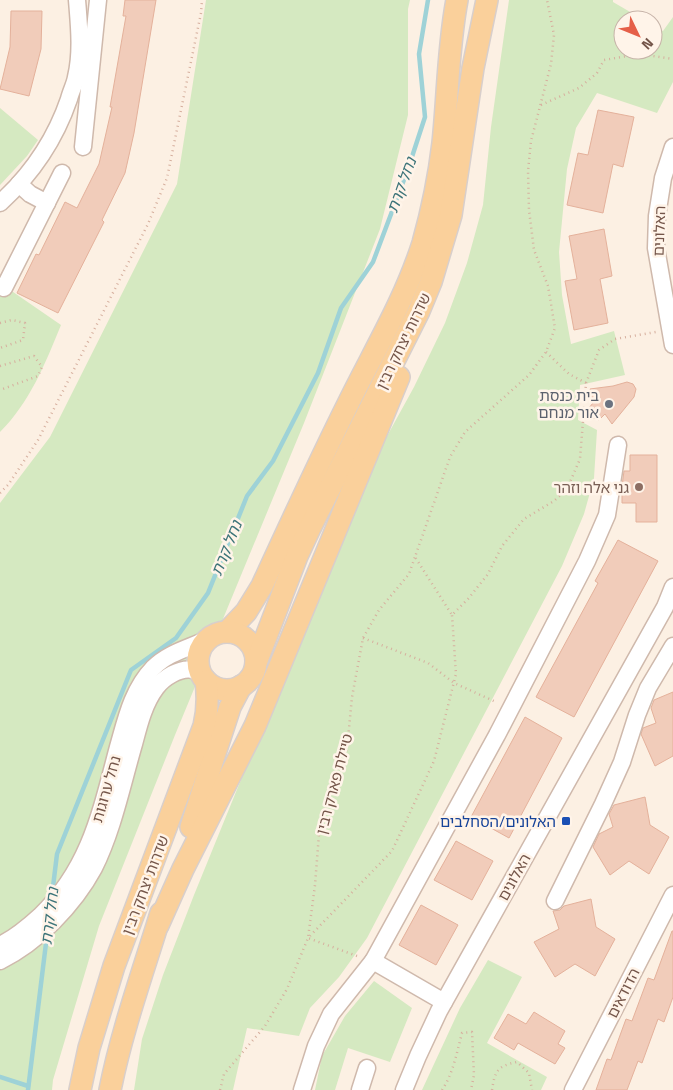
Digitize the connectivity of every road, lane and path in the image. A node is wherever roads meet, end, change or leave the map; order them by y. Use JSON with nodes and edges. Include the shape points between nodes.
{"nodes":[{"id":1,"x":77,"y":0,"type":"edge"},
{"id":2,"x":98,"y":0,"type":"edge"},
{"id":3,"x":202,"y":0,"type":"edge"},
{"id":4,"x":457,"y":0,"type":"edge"},
{"id":5,"x":487,"y":0,"type":"edge"},
{"id":6,"x":548,"y":0,"type":"edge"},
{"id":7,"x":673,"y":58,"type":"edge"},
{"id":8,"x":541,"y":105,"type":"junction"},
{"id":9,"x":84,"y":147,"type":"dead end"},
{"id":10,"x":673,"y":147,"type":"edge"},
{"id":11,"x":62,"y":173,"type":"dead end"},
{"id":12,"x":19,"y":184,"type":"junction"},
{"id":13,"x":0,"y":203,"type":"edge"},
{"id":14,"x":46,"y":203,"type":"junction"},
{"id":15,"x":431,"y":282,"type":"junction"},
{"id":16,"x":4,"y":288,"type":"dead end"},
{"id":17,"x":0,"y":323,"type":"edge"},
{"id":18,"x":671,"y":337,"type":"edge"},
{"id":19,"x":0,"y":348,"type":"edge"},
{"id":20,"x":546,"y":352,"type":"junction"},
{"id":21,"x":0,"y":366,"type":"edge"},
{"id":22,"x":586,"y":383,"type":"junction"},
{"id":23,"x":0,"y":390,"type":"edge"},
{"id":24,"x":618,"y":445,"type":"dead end"},
{"id":25,"x":0,"y":493,"type":"edge"},
{"id":26,"x":415,"y":557,"type":"junction"},
{"id":27,"x":673,"y":587,"type":"edge"},
{"id":28,"x":452,"y":615,"type":"junction"},
{"id":29,"x":218,"y":635,"type":"junction"},
{"id":30,"x":363,"y":638,"type":"junction"},
{"id":31,"x":673,"y":646,"type":"edge"},
{"id":32,"x":256,"y":663,"type":"junction"},
{"id":33,"x":204,"y":678,"type":"junction"},
{"id":34,"x":454,"y":683,"type":"junction"},
{"id":35,"x":241,"y":686,"type":"junction"},
{"id":36,"x":511,"y":708,"type":"junction"},
{"id":37,"x":673,"y":895,"type":"edge"},
{"id":38,"x":555,"y":901,"type":"dead end"},
{"id":39,"x":158,"y":925,"type":"junction"},
{"id":40,"x":308,"y":938,"type":"junction"},
{"id":41,"x":0,"y":945,"type":"edge"},
{"id":42,"x":0,"y":961,"type":"edge"},
{"id":43,"x":373,"y":961,"type":"junction"},
{"id":44,"x":444,"y":1002,"type":"junction"},
{"id":45,"x":367,"y":1068,"type":"dead end"},
{"id":46,"x":80,"y":1090,"type":"edge"},
{"id":47,"x":110,"y":1090,"type":"edge"},
{"id":48,"x":220,"y":1090,"type":"edge"},
{"id":49,"x":302,"y":1090,"type":"edge"},
{"id":50,"x":360,"y":1090,"type":"edge"},
{"id":51,"x":404,"y":1090,"type":"edge"},
{"id":52,"x":442,"y":1090,"type":"edge"},
{"id":53,"x":471,"y":1090,"type":"edge"},
{"id":54,"x":492,"y":1090,"type":"edge"},
{"id":55,"x":532,"y":1090,"type":"edge"},
{"id":56,"x":573,"y":1090,"type":"edge"}],
"edges":[{"from":1,"to":12,"type":"street","via":[[80,36],[76,77],[63,117],[41,158]]},
{"from":2,"to":9,"type":"street"},
{"from":3,"to":25,"type":"path","via":[[167,178],[148,224],[38,440]]},
{"from":4,"to":29,"type":"main road","name":"שדרות יצחק רבין","via":[[437,181],[411,277],[262,586],[246,612]]},
{"from":5,"to":15,"type":"main road","name":"שדרות יצחק רבין","via":[[473,68],[451,215]]},
{"from":6,"to":8,"type":"path","name":"טיילת פארק רבין","via":[[554,35]]},
{"from":7,"to":8,"type":"path","via":[[639,54],[604,60],[597,73],[579,88]]},
{"from":8,"to":20,"type":"path","name":"טיילת פארק רבין","via":[[531,141],[528,171],[534,250],[548,286],[555,328]]},
{"from":10,"to":18,"type":"street","name":"האלונים","via":[[663,178],[656,248]]},
{"from":11,"to":14,"type":"street"},
{"from":12,"to":13,"type":"street"},
{"from":12,"to":14,"type":"street"},
{"from":14,"to":16,"type":"street"},
{"from":15,"to":32,"type":"main road","name":"שדרות יצחק רבין","via":[[307,535]]},
{"from":15,"to":39,"type":"main road","via":[[392,396],[255,726],[186,861]]},
{"from":17,"to":19,"type":"path","via":[[12,320],[25,323],[23,340]]},
{"from":18,"to":22,"type":"path","via":[[615,339],[599,350]]},
{"from":20,"to":22,"type":"path","via":[[569,374]]},
{"from":20,"to":26,"type":"path","name":"טיילת פארק רבין","via":[[513,391],[465,432],[450,457]]},
{"from":21,"to":23,"type":"path","via":[[34,356],[42,367],[38,376]]},
{"from":22,"to":28,"type":"path","via":[[580,459],[567,489],[524,519],[502,546],[488,574]]},
{"from":24,"to":36,"type":"street","via":[[607,515],[587,561]]},
{"from":26,"to":28,"type":"path"},
{"from":26,"to":30,"type":"path","name":"טיילת פארק רבין","via":[[409,574],[379,610]]},
{"from":27,"to":44,"type":"street","name":"האלונים","via":[[665,607]]},
{"from":28,"to":34,"type":"path","name":"טיילת פארק רבין"},
{"from":29,"to":32,"type":"main road","via":[[236,634],[245,638],[255,653]]},
{"from":29,"to":33,"type":"main road","via":[[203,645],[199,654],[198,663]]},
{"from":29,"to":41,"type":"street","name":"נחל ערוגות","via":[[170,655],[144,678],[128,712],[98,821],[85,854],[46,910],[19,934]]},
{"from":30,"to":34,"type":"path","via":[[428,663]]},
{"from":30,"to":40,"type":"path","name":"טיילת פארק רבין","via":[[347,749],[329,793],[319,834]]},
{"from":31,"to":38,"type":"street","via":[[648,688],[618,771]]},
{"from":32,"to":35,"type":"main road","via":[[249,680]]},
{"from":33,"to":35,"type":"main road","via":[[223,690]]},
{"from":33,"to":42,"type":"street","name":"נחל ערוגות","via":[[194,670],[187,670],[171,675],[156,688],[142,714],[111,823],[94,867],[83,886],[55,919],[24,946]]},
{"from":33,"to":46,"type":"main road","name":"שדרות יצחק רבין","via":[[208,699],[204,726],[114,966],[91,1040]]},
{"from":34,"to":36,"type":"path"},
{"from":34,"to":40,"type":"path","name":"טיילת פארק רבין","via":[[434,761],[392,851]]},
{"from":35,"to":39,"type":"main road","name":"שדרות יצחק רבין","via":[[228,713]]},
{"from":36,"to":43,"type":"street"},
{"from":37,"to":56,"type":"street","name":"הדודאים"},
{"from":39,"to":47,"type":"main road","name":"שדרות יצחק רבין","via":[[117,1054]]},
{"from":40,"to":43,"type":"path"},
{"from":40,"to":48,"type":"path","name":"טיילת פארק רבין","via":[[287,989],[265,1026],[224,1074]]},
{"from":43,"to":44,"type":"street"},
{"from":43,"to":49,"type":"street","via":[[331,1014],[316,1046]]},
{"from":44,"to":51,"type":"street","name":"האלונים"},
{"from":45,"to":50,"type":"street"},
{"from":52,"to":53,"type":"path","via":[[462,1033],[472,1032],[474,1075]]},
{"from":54,"to":55,"type":"path","via":[[494,1075],[504,1064],[517,1062],[529,1073]]}]}
